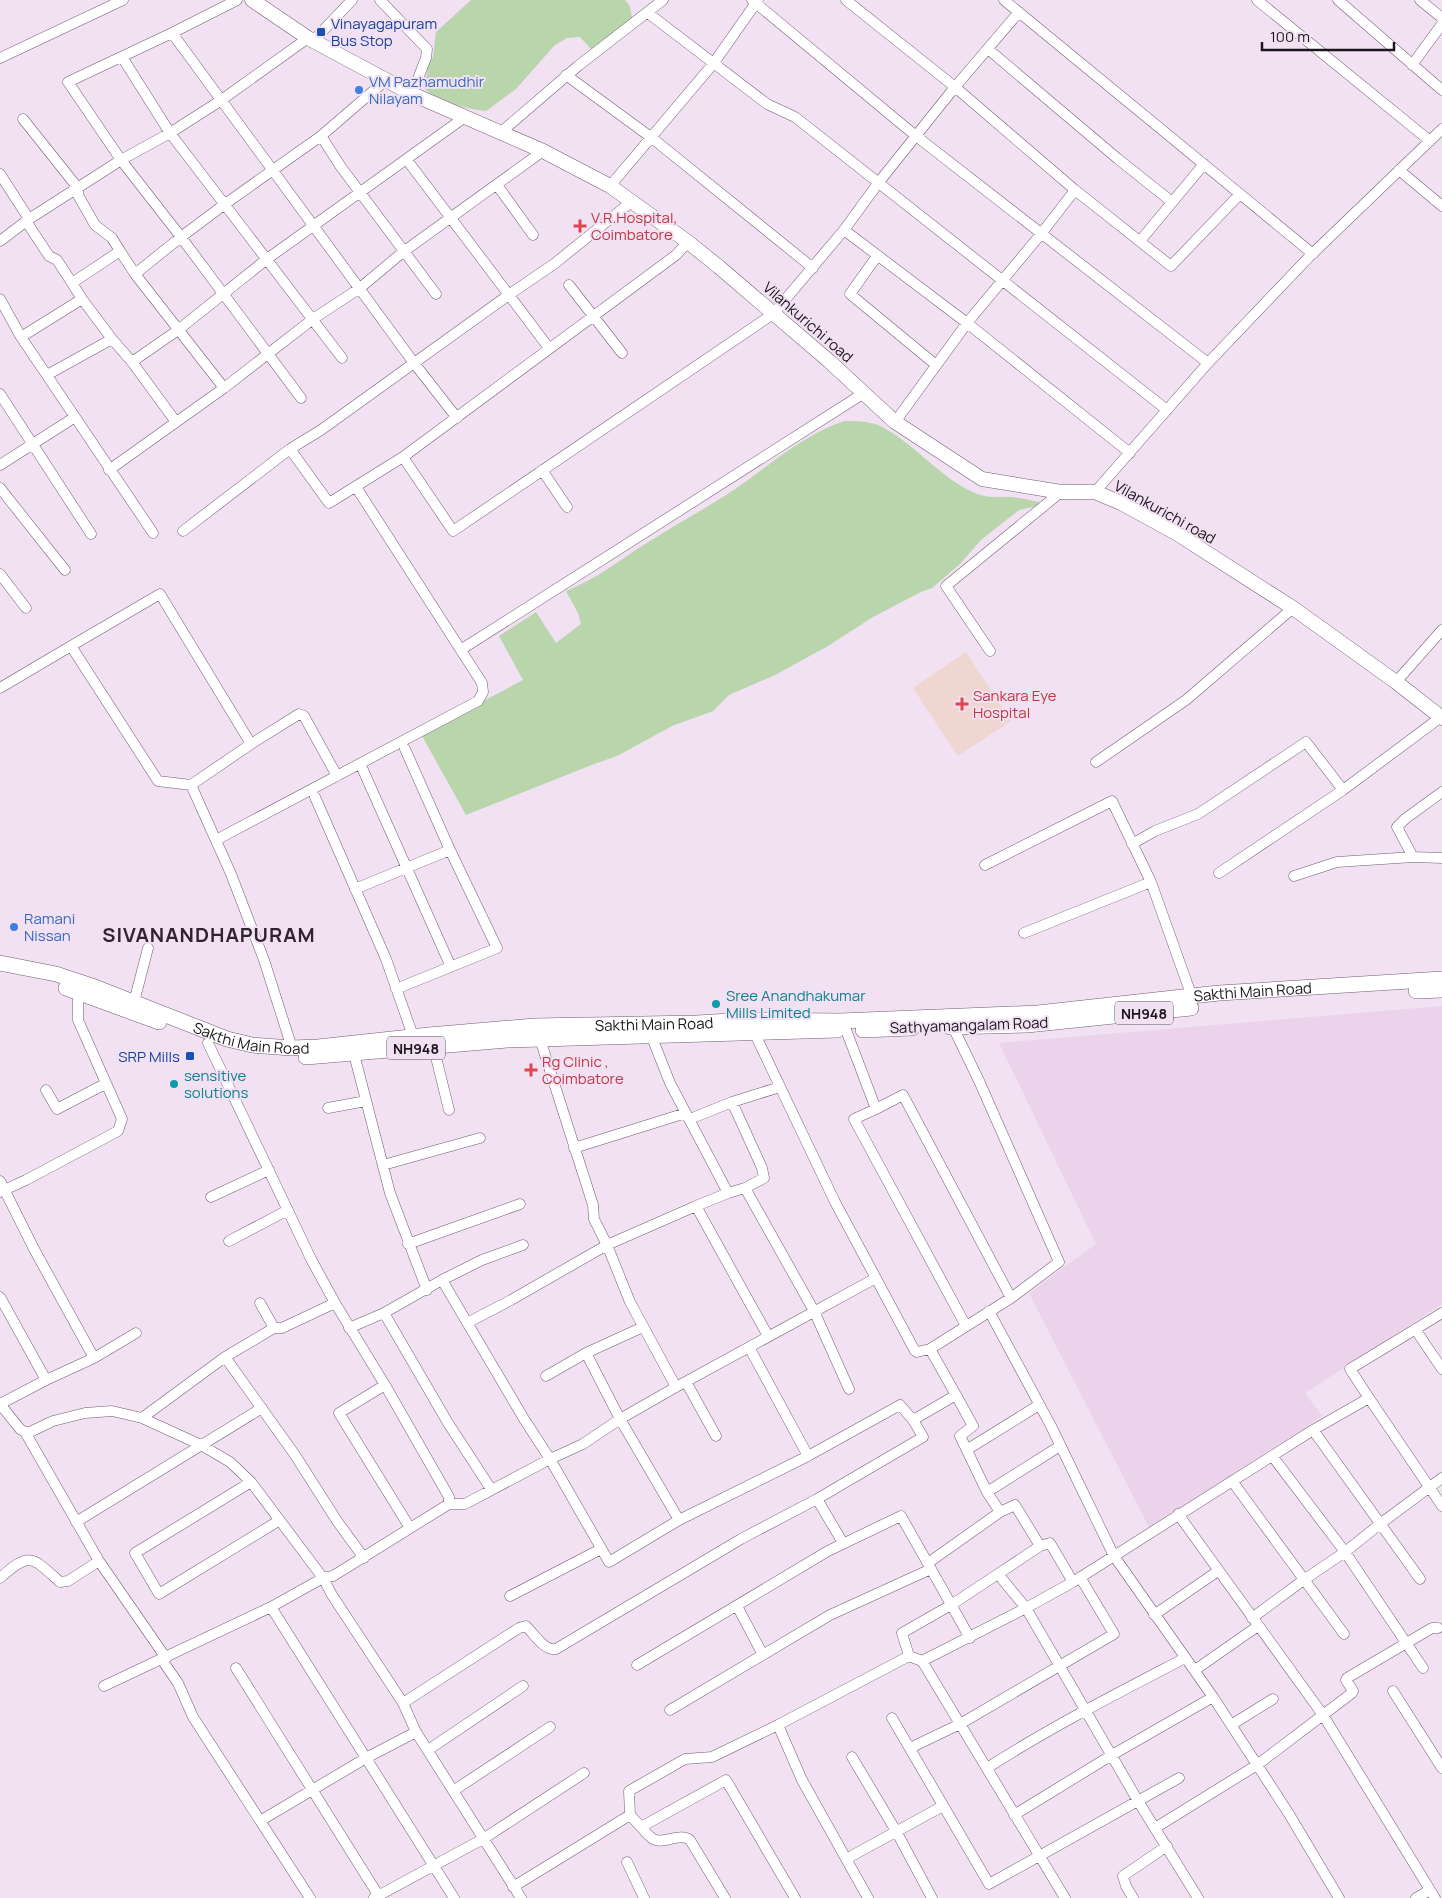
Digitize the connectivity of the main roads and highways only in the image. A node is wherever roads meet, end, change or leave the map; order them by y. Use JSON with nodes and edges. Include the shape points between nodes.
{"nodes":[{"id":1,"x":252,"y":0,"type":"edge"},
{"id":2,"x":1441,"y":718,"type":"edge"},
{"id":3,"x":0,"y":963,"type":"edge"},
{"id":4,"x":0,"y":973,"type":"edge"},
{"id":5,"x":1442,"y":979,"type":"edge"},
{"id":6,"x":1442,"y":990,"type":"edge"},
{"id":7,"x":522,"y":1033,"type":"junction"}],
"edges":[{"from":1,"to":2,"type":"main road","name":"Vilankurichi road","via":[[311,39],[412,94],[542,151],[610,186],[719,267],[894,422],[982,479],[1061,492],[1095,492],[1121,503],[1176,533],[1293,608]]},
{"from":3,"to":7,"type":"highway","name":"Sakthi Main Road","number":"NH948","via":[[56,974],[227,1039],[252,1045],[318,1047],[413,1036]]},
{"from":4,"to":7,"type":"highway","name":"Sathyamangalam Road","number":"NH948","via":[[78,992],[222,1048],[249,1053],[294,1058],[354,1054]]},
{"from":5,"to":7,"type":"highway","name":"Sakthi Main Road","number":"NH948","via":[[1219,994],[1038,1013],[840,1021],[747,1020]]},
{"from":6,"to":7,"type":"highway","name":"Sathyamangalam Road","number":"NH948","via":[[1222,1004],[1027,1025],[540,1039]]}]}
